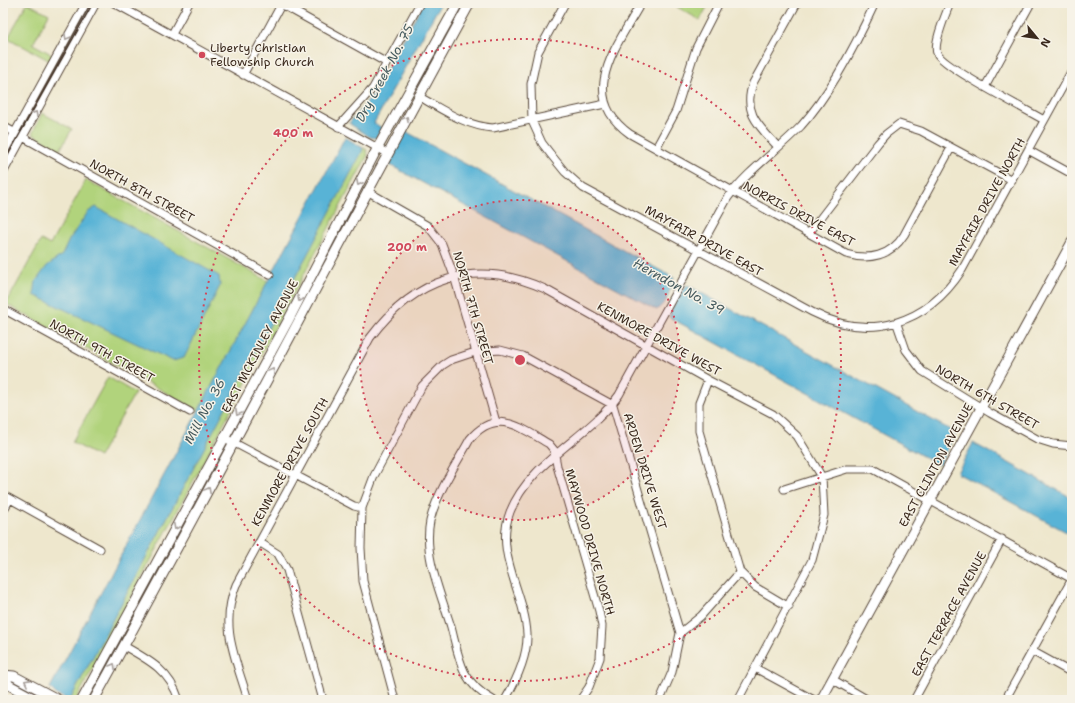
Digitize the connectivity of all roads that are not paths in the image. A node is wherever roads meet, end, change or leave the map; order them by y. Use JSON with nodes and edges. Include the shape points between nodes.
{"nodes":[{"id":1,"x":86,"y":3,"type":"edge"},
{"id":2,"x":96,"y":3,"type":"edge"},
{"id":3,"x":114,"y":3,"type":"edge"},
{"id":4,"x":189,"y":3,"type":"edge"},
{"id":5,"x":282,"y":3,"type":"edge"},
{"id":6,"x":420,"y":3,"type":"edge"},
{"id":7,"x":458,"y":3,"type":"edge"},
{"id":8,"x":470,"y":3,"type":"edge"},
{"id":9,"x":565,"y":3,"type":"edge"},
{"id":10,"x":641,"y":3,"type":"edge"},
{"id":11,"x":719,"y":3,"type":"edge"},
{"id":12,"x":796,"y":3,"type":"edge"},
{"id":13,"x":875,"y":3,"type":"edge"},
{"id":14,"x":950,"y":3,"type":"edge"},
{"id":15,"x":1031,"y":3,"type":"edge"},
{"id":16,"x":442,"y":31,"type":"junction"},
{"id":17,"x":172,"y":34,"type":"junction"},
{"id":18,"x":387,"y":62,"type":"junction"},
{"id":19,"x":1072,"y":70,"type":"edge"},
{"id":20,"x":243,"y":75,"type":"junction"},
{"id":21,"x":985,"y":87,"type":"junction"},
{"id":22,"x":418,"y":96,"type":"junction"},
{"id":23,"x":605,"y":104,"type":"junction"},
{"id":24,"x":1044,"y":120,"type":"junction"},
{"id":25,"x":532,"y":121,"type":"junction"},
{"id":26,"x":3,"y":126,"type":"edge"},
{"id":27,"x":338,"y":127,"type":"junction"},
{"id":28,"x":14,"y":132,"type":"junction"},
{"id":29,"x":23,"y":137,"type":"junction"},
{"id":30,"x":778,"y":147,"type":"junction"},
{"id":31,"x":656,"y":148,"type":"junction"},
{"id":32,"x":951,"y":148,"type":"junction"},
{"id":33,"x":377,"y":149,"type":"junction"},
{"id":34,"x":1028,"y":150,"type":"junction"},
{"id":35,"x":387,"y":153,"type":"junction"},
{"id":36,"x":3,"y":154,"type":"edge"},
{"id":37,"x":3,"y":173,"type":"edge"},
{"id":38,"x":1072,"y":174,"type":"edge"},
{"id":39,"x":1012,"y":180,"type":"junction"},
{"id":40,"x":367,"y":191,"type":"junction"},
{"id":41,"x":732,"y":191,"type":"junction"},
{"id":42,"x":337,"y":227,"type":"junction"},
{"id":43,"x":809,"y":233,"type":"junction"},
{"id":44,"x":1072,"y":242,"type":"edge"},
{"id":45,"x":698,"y":250,"type":"junction"},
{"id":46,"x":270,"y":275,"type":"dead end"},
{"id":47,"x":323,"y":276,"type":"junction"},
{"id":48,"x":454,"y":276,"type":"junction"},
{"id":49,"x":3,"y":309,"type":"edge"},
{"id":50,"x":897,"y":324,"type":"junction"},
{"id":51,"x":647,"y":344,"type":"junction"},
{"id":52,"x":474,"y":352,"type":"junction"},
{"id":53,"x":708,"y":380,"type":"junction"},
{"id":54,"x":613,"y":405,"type":"junction"},
{"id":55,"x":982,"y":407,"type":"junction"},
{"id":56,"x":190,"y":412,"type":"dead end"},
{"id":57,"x":496,"y":422,"type":"junction"},
{"id":58,"x":225,"y":438,"type":"junction"},
{"id":59,"x":234,"y":443,"type":"junction"},
{"id":60,"x":1072,"y":446,"type":"edge"},
{"id":61,"x":556,"y":456,"type":"junction"},
{"id":62,"x":295,"y":476,"type":"junction"},
{"id":63,"x":822,"y":477,"type":"junction"},
{"id":64,"x":784,"y":489,"type":"dead end"},
{"id":65,"x":6,"y":497,"type":"edge"},
{"id":66,"x":930,"y":500,"type":"junction"},
{"id":67,"x":362,"y":508,"type":"junction"},
{"id":68,"x":3,"y":511,"type":"edge"},
{"id":69,"x":1002,"y":539,"type":"junction"},
{"id":70,"x":259,"y":542,"type":"junction"},
{"id":71,"x":100,"y":548,"type":"dead end"},
{"id":72,"x":740,"y":572,"type":"junction"},
{"id":73,"x":149,"y":577,"type":"junction"},
{"id":74,"x":1072,"y":579,"type":"edge"},
{"id":75,"x":789,"y":607,"type":"junction"},
{"id":76,"x":137,"y":623,"type":"junction"},
{"id":77,"x":680,"y":633,"type":"junction"},
{"id":78,"x":124,"y":646,"type":"junction"},
{"id":79,"x":1032,"y":651,"type":"junction"},
{"id":80,"x":755,"y":668,"type":"junction"},
{"id":81,"x":1072,"y":673,"type":"edge"},
{"id":82,"x":3,"y":675,"type":"edge"},
{"id":83,"x":832,"y":680,"type":"junction"},
{"id":84,"x":37,"y":700,"type":"edge"},
{"id":85,"x":59,"y":700,"type":"edge"},
{"id":86,"x":82,"y":700,"type":"edge"},
{"id":87,"x":94,"y":700,"type":"edge"},
{"id":88,"x":179,"y":700,"type":"edge"},
{"id":89,"x":248,"y":700,"type":"edge"},
{"id":90,"x":323,"y":700,"type":"edge"},
{"id":91,"x":395,"y":700,"type":"edge"},
{"id":92,"x":493,"y":700,"type":"edge"},
{"id":93,"x":505,"y":700,"type":"edge"},
{"id":94,"x":580,"y":700,"type":"edge"},
{"id":95,"x":660,"y":700,"type":"edge"},
{"id":96,"x":738,"y":700,"type":"edge"},
{"id":97,"x":814,"y":700,"type":"edge"},
{"id":98,"x":821,"y":700,"type":"edge"},
{"id":99,"x":868,"y":700,"type":"edge"},
{"id":100,"x":914,"y":700,"type":"edge"},
{"id":101,"x":1005,"y":700,"type":"edge"}],
"edges":[{"from":1,"to":28,"type":"street","one_way":true},
{"from":29,"to":2,"type":"street","one_way":true},
{"from":3,"to":17,"type":"street"},
{"from":4,"to":17,"type":"street"},
{"from":5,"to":18,"type":"street"},
{"from":5,"to":20,"type":"street"},
{"from":6,"to":18,"type":"street"},
{"from":7,"to":16,"type":"main road","name":"EAST MCKINLEY AVENUE"},
{"from":8,"to":22,"type":"main road","name":"EAST MCKINLEY AVENUE"},
{"from":9,"to":25,"type":"street","via":[[538,52],[531,84]]},
{"from":10,"to":23,"type":"street","via":[[605,70]]},
{"from":11,"to":31,"type":"street","via":[[696,48],[676,110]]},
{"from":12,"to":30,"type":"street","via":[[752,83],[749,94],[753,116]]},
{"from":13,"to":30,"type":"street","via":[[817,106]]},
{"from":14,"to":21,"type":"street","via":[[937,44],[937,54],[947,65]]},
{"from":15,"to":21,"type":"street"},
{"from":16,"to":22,"type":"main road","via":[[437,50],[417,87]]},
{"from":16,"to":33,"type":"main road","name":"EAST MCKINLEY AVENUE"},
{"from":17,"to":20,"type":"street"},
{"from":18,"to":27,"type":"street","via":[[373,88]]},
{"from":19,"to":24,"type":"street","name":"MAYFAIR DRIVE NORTH"},
{"from":20,"to":27,"type":"street"},
{"from":21,"to":24,"type":"street"},
{"from":22,"to":25,"type":"street","via":[[478,127],[493,128]]},
{"from":35,"to":22,"type":"main road","name":"EAST MCKINLEY AVENUE","one_way":true},
{"from":23,"to":25,"type":"street"},
{"from":23,"to":31,"type":"street","name":"NORRIS DRIVE EAST","via":[[622,129]]},
{"from":24,"to":34,"type":"street","name":"MAYFAIR DRIVE NORTH"},
{"from":25,"to":45,"type":"street","name":"MAYFAIR DRIVE EAST","via":[[542,143],[565,172],[583,188]]},
{"from":26,"to":28,"type":"street","name":"NORTH 8TH STREET"},
{"from":27,"to":33,"type":"street"},
{"from":28,"to":29,"type":"street","name":"NORTH 8TH STREET"},
{"from":28,"to":36,"type":"street"},
{"from":29,"to":37,"type":"street"},
{"from":29,"to":46,"type":"street","name":"NORTH 8TH STREET"},
{"from":30,"to":41,"type":"street"},
{"from":31,"to":41,"type":"street","name":"NORRIS DRIVE EAST"},
{"from":32,"to":39,"type":"street"},
{"from":32,"to":43,"type":"street","via":[[921,131],[899,124],[878,143]]},
{"from":32,"to":43,"type":"street","name":"NORRIS DRIVE EAST","via":[[904,235],[887,252],[876,256],[854,256]]},
{"from":33,"to":35,"type":"street"},
{"from":33,"to":42,"type":"main road","name":"EAST MCKINLEY AVENUE","one_way":true},
{"from":34,"to":38,"type":"street"},
{"from":34,"to":39,"type":"street","name":"MAYFAIR DRIVE NORTH"},
{"from":35,"to":40,"type":"main road","name":"EAST MCKINLEY AVENUE"},
{"from":39,"to":50,"type":"street","name":"MAYFAIR DRIVE NORTH","via":[[962,270],[946,292],[931,305]]},
{"from":40,"to":47,"type":"main road","name":"EAST MCKINLEY AVENUE"},
{"from":40,"to":48,"type":"street","name":"NORTH 7TH STREET","via":[[428,226],[442,244]]},
{"from":41,"to":43,"type":"street","name":"NORRIS DRIVE EAST"},
{"from":41,"to":45,"type":"street"},
{"from":42,"to":47,"type":"main road","via":[[339,235],[327,258]]},
{"from":42,"to":58,"type":"main road","name":"EAST MCKINLEY AVENUE","one_way":true},
{"from":44,"to":55,"type":"main road","name":"EAST CLINTON AVENUE"},
{"from":45,"to":50,"type":"street","name":"MAYFAIR DRIVE EAST","via":[[831,321],[867,327]]},
{"from":45,"to":51,"type":"street"},
{"from":59,"to":47,"type":"main road","name":"EAST MCKINLEY AVENUE","one_way":true},
{"from":48,"to":51,"type":"street","name":"KENMORE DRIVE WEST","via":[[501,275],[532,283]]},
{"from":48,"to":52,"type":"street","name":"NORTH 7TH STREET"},
{"from":48,"to":62,"type":"street","name":"KENMORE DRIVE SOUTH","via":[[412,296],[396,307],[382,322],[370,338]]},
{"from":49,"to":56,"type":"street","name":"NORTH 9TH STREET"},
{"from":50,"to":55,"type":"street","name":"NORTH 6TH STREET","via":[[906,350],[919,368],[934,380]]},
{"from":51,"to":53,"type":"street","name":"KENMORE DRIVE WEST"},
{"from":51,"to":54,"type":"street"},
{"from":52,"to":54,"type":"street","name":"ARDEN DRIVE WEST","via":[[500,350],[523,356]]},
{"from":52,"to":57,"type":"street","name":"NORTH 7TH STREET"},
{"from":52,"to":67,"type":"street","name":"ARDEN DRIVE WEST","via":[[443,365],[422,386],[374,476]]},
{"from":53,"to":63,"type":"street","name":"KENMORE DRIVE WEST","via":[[773,414],[797,436]]},
{"from":53,"to":72,"type":"street","via":[[699,402],[699,431]]},
{"from":54,"to":61,"type":"street"},
{"from":54,"to":77,"type":"street","name":"ARDEN DRIVE WEST"},
{"from":55,"to":60,"type":"street","name":"NORTH 6TH STREET","via":[[1037,438],[1053,444]]},
{"from":55,"to":66,"type":"main road","name":"EAST CLINTON AVENUE"},
{"from":57,"to":61,"type":"street","via":[[511,422],[549,444]]},
{"from":57,"to":92,"type":"street","via":[[482,428],[470,439],[434,509],[428,544],[465,673],[477,688]]},
{"from":58,"to":59,"type":"street"},
{"from":58,"to":73,"type":"main road","name":"EAST MCKINLEY AVENUE","one_way":true},
{"from":59,"to":62,"type":"street"},
{"from":76,"to":59,"type":"main road","name":"EAST MCKINLEY AVENUE","one_way":true},
{"from":61,"to":93,"type":"street","via":[[524,486],[509,514],[506,527],[506,551],[527,635],[522,661]]},
{"from":61,"to":94,"type":"street","name":"MAYWOOD DRIVE NORTH","via":[[602,626],[600,658],[589,687]]},
{"from":62,"to":67,"type":"street"},
{"from":62,"to":70,"type":"street","name":"KENMORE DRIVE SOUTH"},
{"from":63,"to":64,"type":"street"},
{"from":63,"to":66,"type":"street","via":[[847,469],[873,470]]},
{"from":63,"to":75,"type":"street","via":[[824,515],[812,560]]},
{"from":65,"to":68,"type":"street"},
{"from":65,"to":71,"type":"street"},
{"from":66,"to":69,"type":"street"},
{"from":66,"to":83,"type":"main road","name":"EAST CLINTON AVENUE"},
{"from":67,"to":91,"type":"street","name":"ARDEN DRIVE WEST","via":[[363,581]]},
{"from":69,"to":74,"type":"street"},
{"from":69,"to":100,"type":"street","name":"EAST TERRACE AVENUE"},
{"from":70,"to":89,"type":"street","name":"KENMORE DRIVE SOUTH","via":[[236,585],[227,614],[229,633]]},
{"from":70,"to":90,"type":"street","via":[[278,554],[287,570]]},
{"from":72,"to":75,"type":"street","via":[[755,587]]},
{"from":72,"to":77,"type":"street","via":[[701,616]]},
{"from":73,"to":76,"type":"main road","via":[[144,597],[135,614]]},
{"from":73,"to":86,"type":"main road","name":"EAST MCKINLEY AVENUE"},
{"from":74,"to":79,"type":"street"},
{"from":75,"to":80,"type":"street"},
{"from":76,"to":78,"type":"main road","name":"EAST MCKINLEY AVENUE"},
{"from":77,"to":95,"type":"street","via":[[672,672]]},
{"from":87,"to":78,"type":"main road","name":"EAST MCKINLEY AVENUE","one_way":true},
{"from":78,"to":88,"type":"street","via":[[158,666],[169,678]]},
{"from":79,"to":81,"type":"street"},
{"from":79,"to":101,"type":"street"},
{"from":80,"to":96,"type":"street"},
{"from":80,"to":97,"type":"street"},
{"from":82,"to":84,"type":"main road","via":[[10,685]]},
{"from":85,"to":82,"type":"main road","one_way":true,"via":[[14,676]]},
{"from":83,"to":98,"type":"main road","name":"EAST CLINTON AVENUE"},
{"from":83,"to":99,"type":"street"}]}
